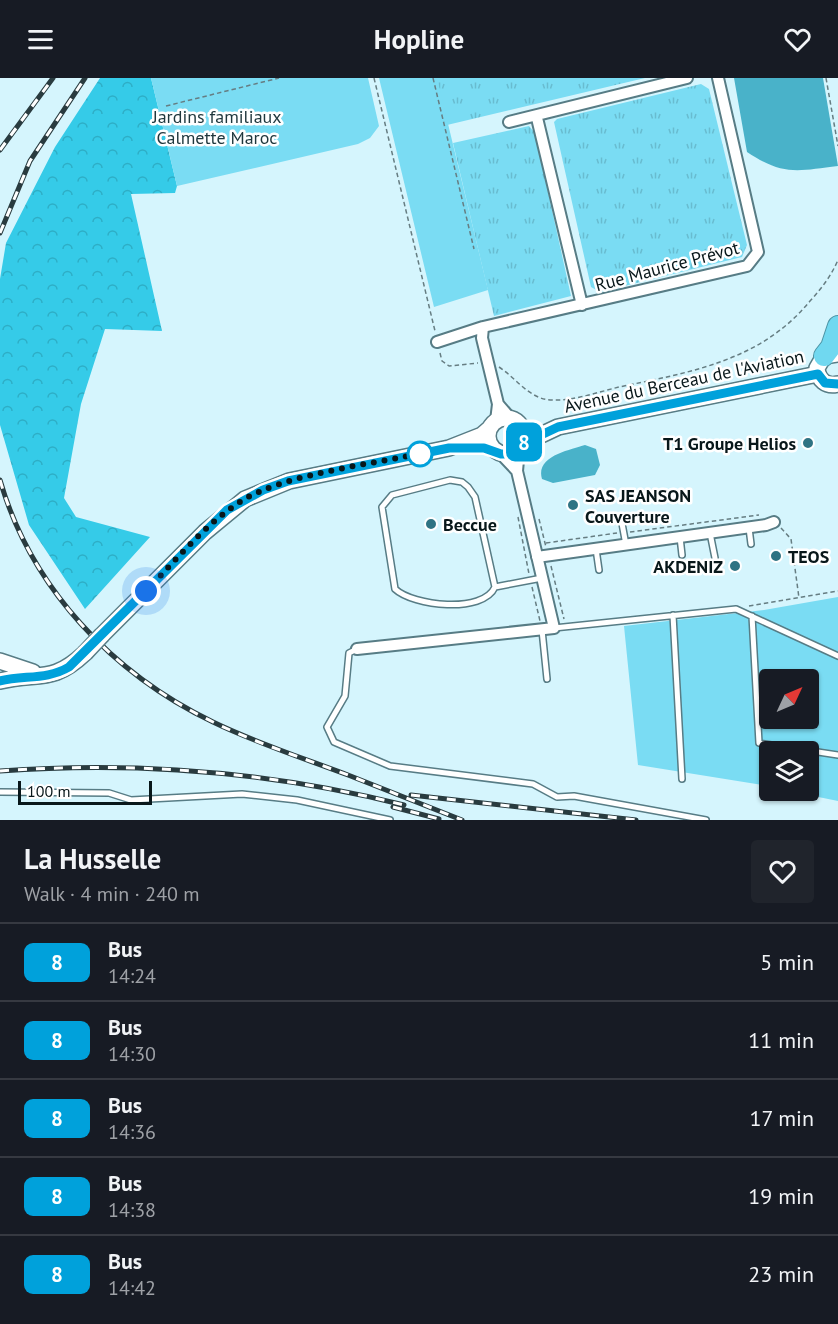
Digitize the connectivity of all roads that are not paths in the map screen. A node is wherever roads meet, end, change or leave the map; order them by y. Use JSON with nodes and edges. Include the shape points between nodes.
{"nodes":[{"id":1,"x":687,"y":78,"type":"edge"},
{"id":2,"x":718,"y":78,"type":"edge"},
{"id":3,"x":537,"y":118,"type":"junction"},
{"id":4,"x":509,"y":122,"type":"dead end"},
{"id":5,"x":582,"y":305,"type":"junction"},
{"id":6,"x":838,"y":326,"type":"edge"},
{"id":7,"x":483,"y":327,"type":"junction"},
{"id":8,"x":437,"y":342,"type":"road end"},
{"id":9,"x":827,"y":361,"type":"edge"},
{"id":10,"x":838,"y":384,"type":"edge"},
{"id":11,"x":504,"y":423,"type":"junction"},
{"id":12,"x":558,"y":427,"type":"junction"},
{"id":13,"x":522,"y":446,"type":"junction"},
{"id":14,"x":449,"y":448,"type":"junction"},
{"id":15,"x":498,"y":452,"type":"junction"},
{"id":16,"x":517,"y":471,"type":"junction"},
{"id":17,"x":621,"y":518,"type":"dead end"},
{"id":18,"x":774,"y":522,"type":"road end"},
{"id":19,"x":749,"y":528,"type":"junction"},
{"id":20,"x":710,"y":533,"type":"junction"},
{"id":21,"x":680,"y":537,"type":"junction"},
{"id":22,"x":626,"y":544,"type":"junction"},
{"id":23,"x":751,"y":544,"type":"dead end"},
{"id":24,"x":596,"y":549,"type":"junction"},
{"id":25,"x":682,"y":555,"type":"dead end"},
{"id":26,"x":537,"y":557,"type":"junction"},
{"id":27,"x":715,"y":558,"type":"dead end"},
{"id":28,"x":599,"y":570,"type":"dead end"},
{"id":29,"x":542,"y":578,"type":"junction"},
{"id":30,"x":495,"y":587,"type":"junction"},
{"id":31,"x":673,"y":615,"type":"junction"},
{"id":32,"x":752,"y":616,"type":"junction"},
{"id":33,"x":554,"y":628,"type":"junction"},
{"id":34,"x":542,"y":630,"type":"junction"},
{"id":35,"x":357,"y":649,"type":"joint"},
{"id":36,"x":838,"y":656,"type":"edge"},
{"id":37,"x":0,"y":662,"type":"edge"},
{"id":38,"x":48,"y":675,"type":"junction"},
{"id":39,"x":547,"y":679,"type":"dead end"},
{"id":40,"x":0,"y":680,"type":"edge"},
{"id":41,"x":838,"y":755,"type":"edge"},
{"id":42,"x":682,"y":779,"type":"dead end"},
{"id":43,"x":0,"y":792,"type":"edge"},
{"id":44,"x":390,"y":820,"type":"edge"},
{"id":45,"x":706,"y":820,"type":"edge"}],
"edges":[{"from":1,"to":3,"type":"street"},
{"from":2,"to":5,"type":"street","name":"Rue Maurice Prévot","via":[[758,252],[747,266]]},
{"from":3,"to":4,"type":"street"},
{"from":3,"to":5,"type":"street"},
{"from":5,"to":7,"type":"street"},
{"from":6,"to":9,"type":"highway"},
{"from":7,"to":8,"type":"street"},
{"from":7,"to":11,"type":"street","via":[[482,338]]},
{"from":9,"to":10,"type":"street","via":[[825,383]]},
{"from":9,"to":12,"type":"street","name":"Avenue du Berceau de l'Aviation"},
{"from":11,"to":12,"type":"street","name":"Avenue du Berceau de l'Aviation"},
{"from":11,"to":13,"type":"street","via":[[524,433]]},
{"from":11,"to":14,"type":"street"},
{"from":11,"to":15,"type":"street","via":[[488,441]]},
{"from":12,"to":13,"type":"street","name":"Avenue du Berceau de l'Aviation"},
{"from":13,"to":15,"type":"street","via":[[512,454]]},
{"from":13,"to":16,"type":"street"},
{"from":14,"to":15,"type":"street"},
{"from":14,"to":38,"type":"street","bridge":true,"via":[[288,481],[244,499],[205,532],[85,653],[63,670]]},
{"from":15,"to":16,"type":"street"},
{"from":16,"to":26,"type":"street"},
{"from":17,"to":22,"type":"lane"},
{"from":18,"to":19,"type":"street"},
{"from":19,"to":20,"type":"street"},
{"from":19,"to":23,"type":"lane"},
{"from":20,"to":21,"type":"street"},
{"from":20,"to":27,"type":"lane"},
{"from":21,"to":22,"type":"street"},
{"from":21,"to":25,"type":"lane"},
{"from":22,"to":24,"type":"street"},
{"from":24,"to":26,"type":"street"},
{"from":24,"to":28,"type":"lane"},
{"from":26,"to":29,"type":"street"},
{"from":29,"to":30,"type":"lane"},
{"from":29,"to":33,"type":"street"},
{"from":30,"to":30,"type":"lane","via":[[475,497],[462,482],[450,480],[386,500],[382,507],[395,589],[402,595],[451,606],[485,599]]},
{"from":31,"to":32,"type":"lane","via":[[736,609]]},
{"from":31,"to":33,"type":"lane"},
{"from":31,"to":42,"type":"lane"},
{"from":32,"to":36,"type":"lane"},
{"from":32,"to":41,"type":"lane","via":[[759,743]]},
{"from":33,"to":34,"type":"street"},
{"from":34,"to":35,"type":"street"},
{"from":34,"to":39,"type":"lane"},
{"from":35,"to":45,"type":"lane","via":[[349,653],[345,696],[327,727],[334,742],[390,766],[533,784],[557,796]]},
{"from":37,"to":38,"type":"street"},
{"from":37,"to":40,"type":"street"},
{"from":38,"to":40,"type":"street"},
{"from":43,"to":44,"type":"lane","via":[[109,793],[131,800],[242,794],[297,800]]}]}
